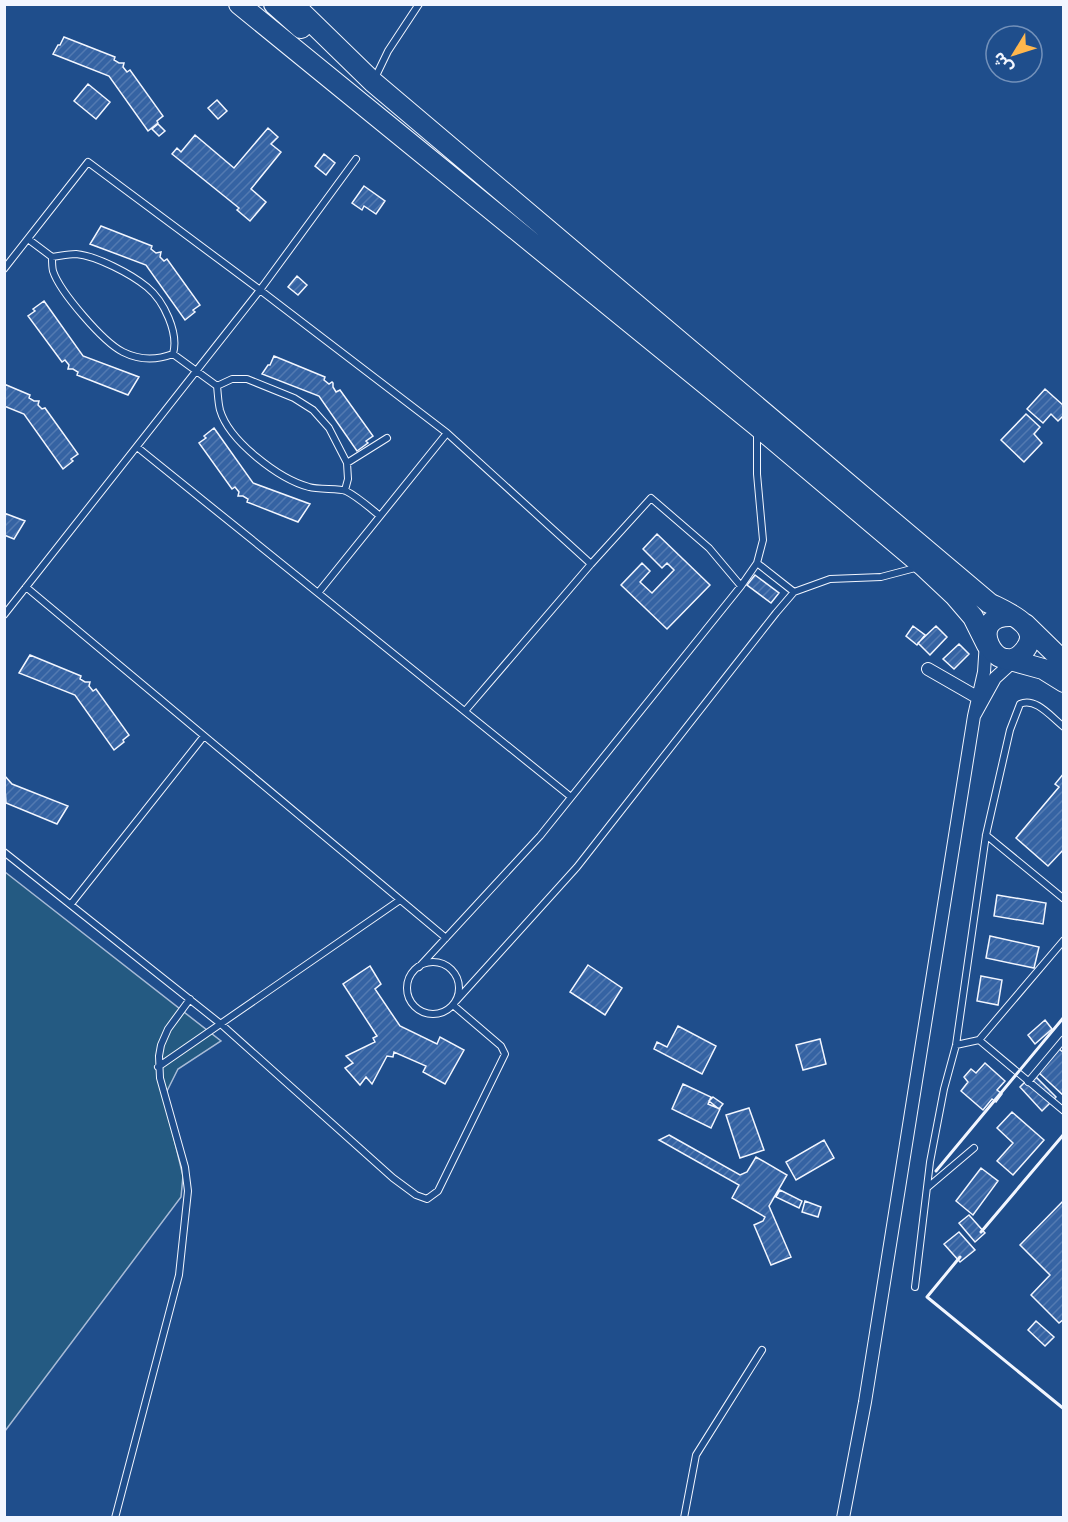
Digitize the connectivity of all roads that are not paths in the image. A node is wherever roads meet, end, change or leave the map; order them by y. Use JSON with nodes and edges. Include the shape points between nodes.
{"nodes":[{"id":1,"x":239,"y":4,"type":"edge"},
{"id":2,"x":260,"y":4,"type":"edge"},
{"id":3,"x":274,"y":4,"type":"edge"},
{"id":4,"x":293,"y":4,"type":"edge"},
{"id":5,"x":419,"y":4,"type":"edge"},
{"id":6,"x":373,"y":82,"type":"junction"},
{"id":7,"x":365,"y":108,"type":"junction"},
{"id":8,"x":356,"y":159,"type":"dead end"},
{"id":9,"x":28,"y":239,"type":"junction"},
{"id":10,"x":52,"y":257,"type":"junction"},
{"id":11,"x":4,"y":269,"type":"edge"},
{"id":12,"x":260,"y":290,"type":"junction"},
{"id":13,"x":173,"y":354,"type":"junction"},
{"id":14,"x":196,"y":371,"type":"junction"},
{"id":15,"x":217,"y":386,"type":"junction"},
{"id":16,"x":758,"y":426,"type":"junction"},
{"id":17,"x":447,"y":434,"type":"junction"},
{"id":18,"x":387,"y":438,"type":"dead end"},
{"id":19,"x":137,"y":447,"type":"junction"},
{"id":20,"x":347,"y":463,"type":"junction"},
{"id":21,"x":345,"y":490,"type":"junction"},
{"id":22,"x":380,"y":516,"type":"junction"},
{"id":23,"x":757,"y":563,"type":"junction"},
{"id":24,"x":591,"y":564,"type":"junction"},
{"id":25,"x":922,"y":566,"type":"junction"},
{"id":26,"x":741,"y":586,"type":"junction"},
{"id":27,"x":26,"y":587,"type":"junction"},
{"id":28,"x":794,"y":592,"type":"junction"},
{"id":29,"x":318,"y":593,"type":"junction"},
{"id":30,"x":4,"y":615,"type":"edge"},
{"id":31,"x":1018,"y":619,"type":"junction"},
{"id":32,"x":987,"y":644,"type":"junction"},
{"id":33,"x":1014,"y":658,"type":"junction"},
{"id":34,"x":1064,"y":662,"type":"edge"},
{"id":35,"x":928,"y":669,"type":"dead end"},
{"id":36,"x":1064,"y":682,"type":"edge"},
{"id":37,"x":980,"y":699,"type":"junction"},
{"id":38,"x":465,"y":711,"type":"junction"},
{"id":39,"x":1064,"y":727,"type":"edge"},
{"id":40,"x":204,"y":736,"type":"junction"},
{"id":41,"x":571,"y":797,"type":"junction"},
{"id":42,"x":986,"y":835,"type":"junction"},
{"id":43,"x":4,"y":852,"type":"edge"},
{"id":44,"x":1064,"y":899,"type":"edge"},
{"id":45,"x":400,"y":900,"type":"junction"},
{"id":46,"x":71,"y":904,"type":"junction"},
{"id":47,"x":446,"y":938,"type":"junction"},
{"id":48,"x":1064,"y":940,"type":"edge"},
{"id":49,"x":419,"y":967,"type":"junction"},
{"id":50,"x":190,"y":999,"type":"junction"},
{"id":51,"x":454,"y":1003,"type":"junction"},
{"id":52,"x":222,"y":1025,"type":"junction"},
{"id":53,"x":1064,"y":1039,"type":"edge"},
{"id":54,"x":979,"y":1040,"type":"junction"},
{"id":55,"x":956,"y":1045,"type":"junction"},
{"id":56,"x":158,"y":1067,"type":"junction"},
{"id":57,"x":1028,"y":1082,"type":"junction"},
{"id":58,"x":1064,"y":1111,"type":"edge"},
{"id":59,"x":974,"y":1148,"type":"dead end"},
{"id":60,"x":927,"y":1187,"type":"junction"},
{"id":61,"x":915,"y":1287,"type":"dead end"},
{"id":62,"x":762,"y":1350,"type":"dead end"},
{"id":63,"x":115,"y":1518,"type":"edge"},
{"id":64,"x":684,"y":1518,"type":"edge"},
{"id":65,"x":843,"y":1518,"type":"edge"}],
"edges":[{"from":1,"to":7,"type":"main road"},
{"from":2,"to":7,"type":"main road","via":[[339,77]]},
{"from":3,"to":6,"type":"main road","via":[[333,56]]},
{"from":4,"to":6,"type":"main road"},
{"from":5,"to":6,"type":"lane"},
{"from":6,"to":31,"type":"main road","via":[[989,603]]},
{"from":7,"to":16,"type":"main road"},
{"from":8,"to":12,"type":"lane"},
{"from":9,"to":10,"type":"lane"},
{"from":9,"to":11,"type":"lane"},
{"from":9,"to":12,"type":"lane","via":[[88,162]]},
{"from":10,"to":13,"type":"lane","via":[[52,269],[62,290],[108,342],[134,357],[161,359]]},
{"from":10,"to":13,"type":"lane","via":[[76,254],[92,258],[147,287],[158,298],[172,328]]},
{"from":12,"to":14,"type":"lane"},
{"from":12,"to":17,"type":"lane"},
{"from":13,"to":14,"type":"lane"},
{"from":14,"to":15,"type":"lane"},
{"from":14,"to":19,"type":"lane"},
{"from":15,"to":20,"type":"lane","via":[[232,379],[247,379],[294,398],[313,410],[329,428]]},
{"from":15,"to":21,"type":"lane","via":[[220,410],[230,429],[262,460],[307,487]]},
{"from":16,"to":23,"type":"lane","via":[[757,474],[763,540]]},
{"from":16,"to":25,"type":"main road"},
{"from":17,"to":22,"type":"lane"},
{"from":17,"to":24,"type":"lane"},
{"from":18,"to":20,"type":"lane"},
{"from":19,"to":27,"type":"lane"},
{"from":19,"to":29,"type":"lane"},
{"from":20,"to":21,"type":"lane"},
{"from":21,"to":22,"type":"lane"},
{"from":22,"to":29,"type":"lane"},
{"from":23,"to":26,"type":"lane"},
{"from":23,"to":28,"type":"lane"},
{"from":24,"to":26,"type":"lane","via":[[651,498],[709,548]]},
{"from":24,"to":38,"type":"lane"},
{"from":25,"to":28,"type":"lane","via":[[881,577],[830,579]]},
{"from":25,"to":32,"type":"main road","via":[[973,617]]},
{"from":26,"to":41,"type":"lane"},
{"from":27,"to":30,"type":"lane"},
{"from":27,"to":40,"type":"lane"},
{"from":28,"to":51,"type":"lane","via":[[577,867]]},
{"from":29,"to":38,"type":"lane"},
{"from":31,"to":32,"type":"main road","via":[[998,617],[993,621],[988,627]]},
{"from":31,"to":33,"type":"main road","via":[[1029,636],[1025,650]]},
{"from":31,"to":34,"type":"main road"},
{"from":32,"to":33,"type":"main road","via":[[999,657]]},
{"from":32,"to":37,"type":"street"},
{"from":33,"to":36,"type":"main road","via":[[1044,669]]},
{"from":33,"to":37,"type":"street"},
{"from":35,"to":37,"type":"street"},
{"from":37,"to":65,"type":"street","via":[[974,716]]},
{"from":38,"to":41,"type":"lane"},
{"from":39,"to":42,"type":"lane","via":[[1035,704],[1020,704],[1010,730]]},
{"from":40,"to":45,"type":"lane"},
{"from":40,"to":46,"type":"lane"},
{"from":41,"to":47,"type":"lane"},
{"from":42,"to":44,"type":"lane"},
{"from":42,"to":55,"type":"lane"},
{"from":43,"to":46,"type":"lane"},
{"from":45,"to":47,"type":"lane"},
{"from":45,"to":52,"type":"lane"},
{"from":46,"to":50,"type":"lane"},
{"from":47,"to":49,"type":"lane"},
{"from":48,"to":54,"type":"lane"},
{"from":49,"to":51,"type":"lane","via":[[435,963],[451,969],[459,984]]},
{"from":49,"to":51,"type":"lane","via":[[409,979],[412,1003],[432,1014]]},
{"from":50,"to":52,"type":"lane"},
{"from":50,"to":56,"type":"lane","via":[[168,1029]]},
{"from":51,"to":52,"type":"lane","via":[[505,1054],[438,1191],[427,1199],[393,1178]]},
{"from":52,"to":56,"type":"lane"},
{"from":53,"to":57,"type":"lane"},
{"from":54,"to":55,"type":"lane"},
{"from":54,"to":57,"type":"lane"},
{"from":55,"to":60,"type":"lane"},
{"from":56,"to":63,"type":"lane","via":[[188,1191],[178,1275]]},
{"from":57,"to":58,"type":"lane"},
{"from":59,"to":60,"type":"lane"},
{"from":60,"to":61,"type":"lane"},
{"from":62,"to":64,"type":"lane","via":[[696,1455]]}]}
